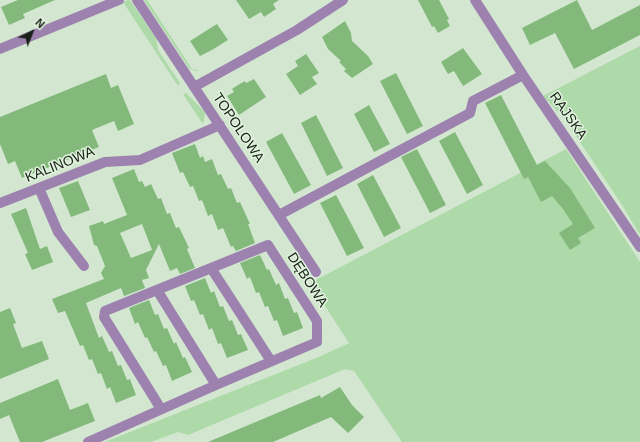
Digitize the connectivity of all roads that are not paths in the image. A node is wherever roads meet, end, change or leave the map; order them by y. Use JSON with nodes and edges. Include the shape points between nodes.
{"nodes":[{"id":1,"x":119,"y":0,"type":"edge"},
{"id":2,"x":137,"y":0,"type":"edge"},
{"id":3,"x":343,"y":0,"type":"edge"},
{"id":4,"x":474,"y":0,"type":"edge"},
{"id":5,"x":0,"y":49,"type":"edge"},
{"id":6,"x":523,"y":75,"type":"junction"},
{"id":7,"x":194,"y":87,"type":"junction"},
{"id":8,"x":220,"y":125,"type":"junction"},
{"id":9,"x":39,"y":188,"type":"junction"},
{"id":10,"x":0,"y":204,"type":"edge"},
{"id":11,"x":279,"y":215,"type":"junction"},
{"id":12,"x":640,"y":247,"type":"edge"},
{"id":13,"x":84,"y":266,"type":"dead end"},
{"id":14,"x":212,"y":268,"type":"junction"},
{"id":15,"x":316,"y":272,"type":"dead end"},
{"id":16,"x":157,"y":290,"type":"junction"},
{"id":17,"x":271,"y":362,"type":"junction"},
{"id":18,"x":216,"y":385,"type":"junction"},
{"id":19,"x":161,"y":410,"type":"junction"},
{"id":20,"x":88,"y":442,"type":"edge"}],
"edges":[{"from":1,"to":5,"type":"street"},
{"from":2,"to":7,"type":"street","name":"TOPOLOWA"},
{"from":3,"to":7,"type":"street","via":[[297,30]]},
{"from":4,"to":6,"type":"street","name":"RAJSKA"},
{"from":6,"to":11,"type":"street","via":[[474,101],[470,113]]},
{"from":6,"to":12,"type":"street","name":"RAJSKA"},
{"from":7,"to":8,"type":"street","name":"TOPOLOWA"},
{"from":8,"to":9,"type":"street","name":"KALINOWA","via":[[140,160],[105,162]]},
{"from":8,"to":11,"type":"street","name":"TOPOLOWA"},
{"from":9,"to":10,"type":"street","name":"KALINOWA"},
{"from":9,"to":13,"type":"street","via":[[58,232]]},
{"from":11,"to":15,"type":"street","name":"TOPOLOWA"},
{"from":14,"to":16,"type":"street","name":"DĘBOWA"},
{"from":14,"to":17,"type":"street"},
{"from":14,"to":17,"type":"street","name":"DĘBOWA","via":[[268,245],[317,321],[317,342]]},
{"from":16,"to":18,"type":"street"},
{"from":16,"to":19,"type":"street","name":"DĘBOWA","via":[[105,311],[104,317]]},
{"from":17,"to":18,"type":"street","name":"DĘBOWA"},
{"from":18,"to":19,"type":"street","name":"DĘBOWA"},
{"from":19,"to":20,"type":"street","name":"DĘBOWA"}]}
